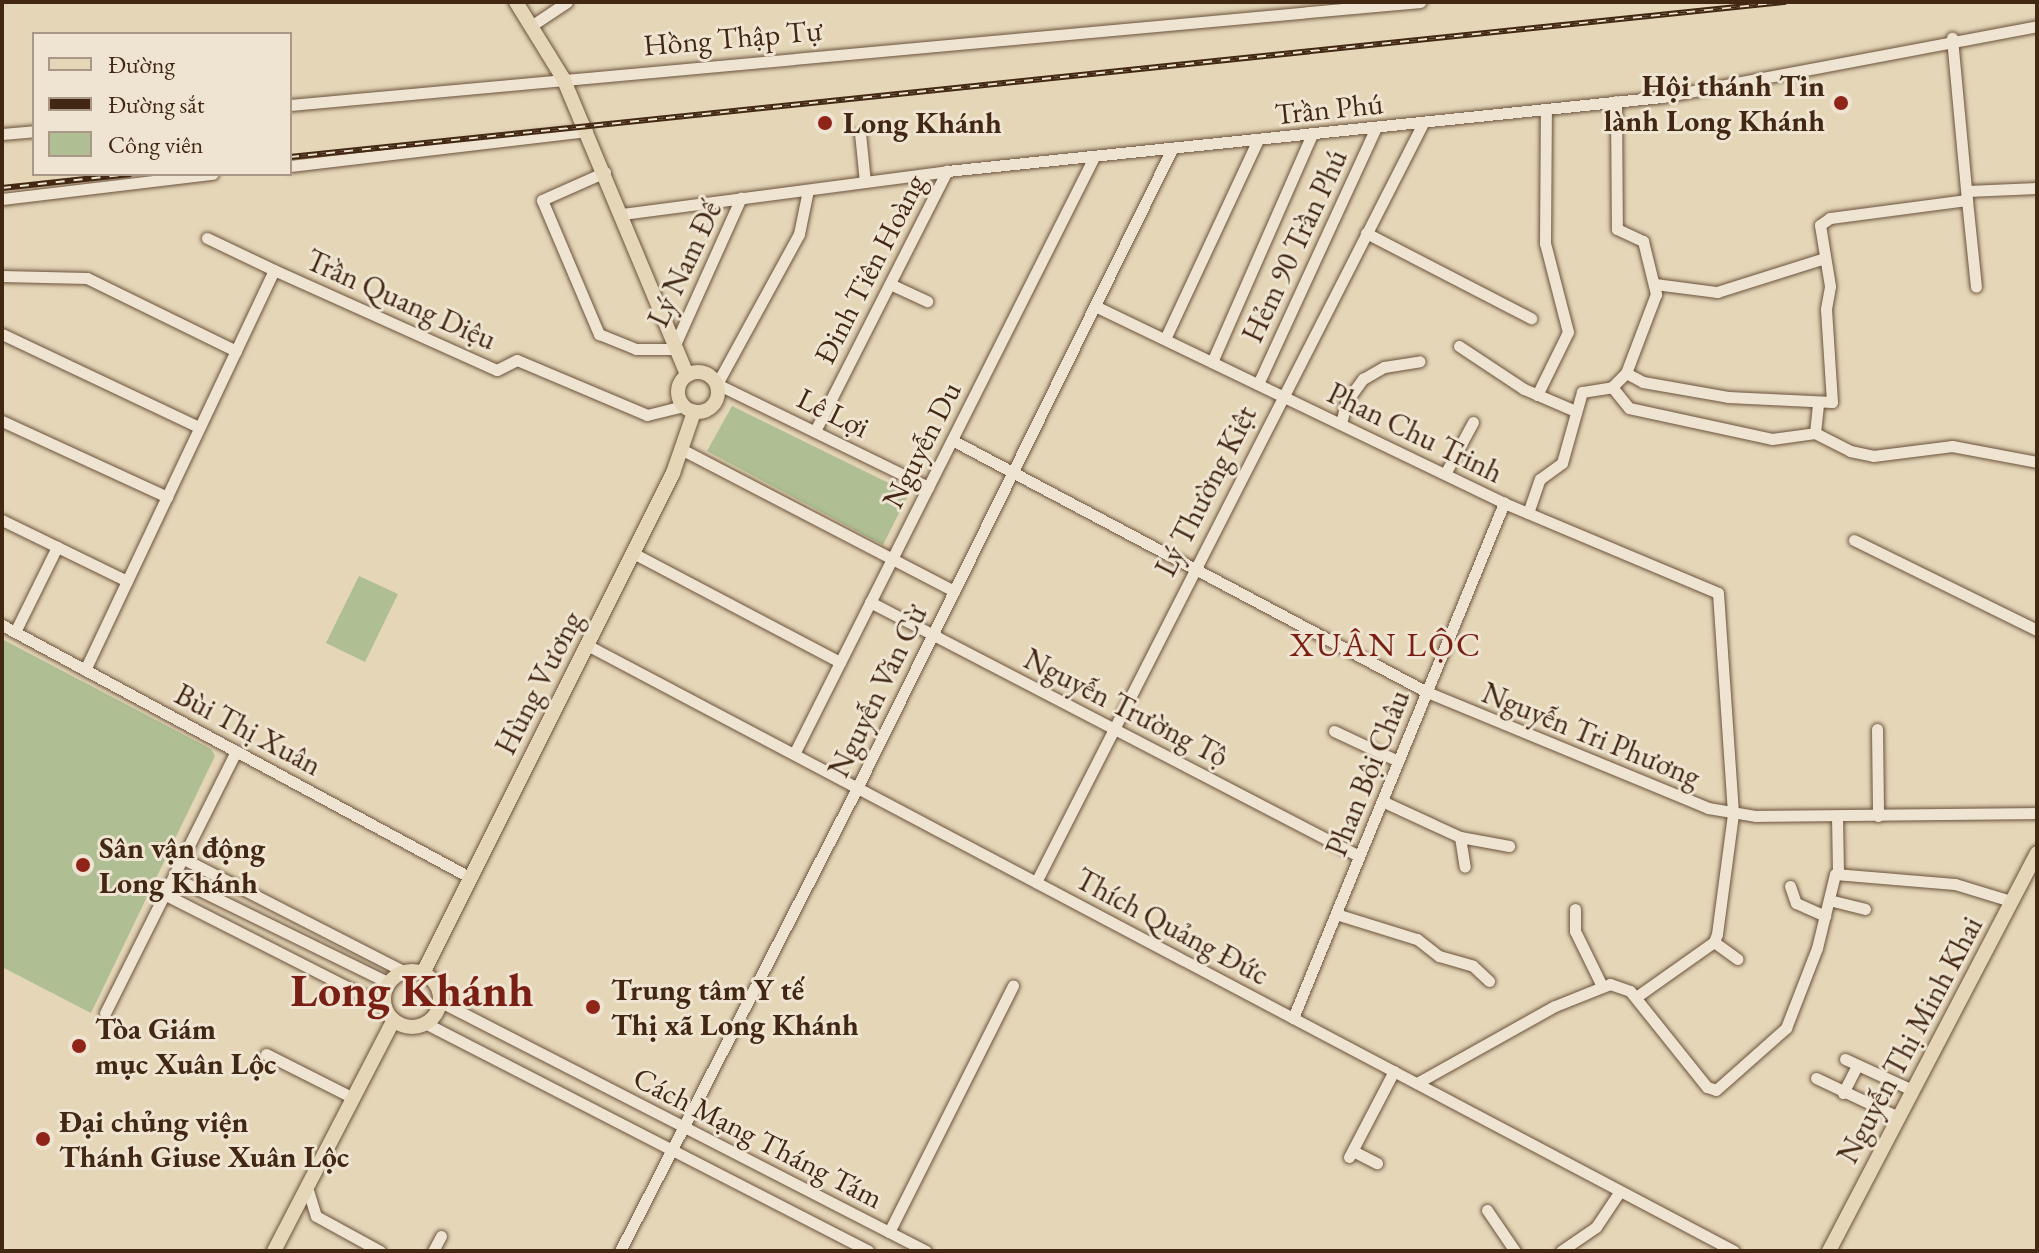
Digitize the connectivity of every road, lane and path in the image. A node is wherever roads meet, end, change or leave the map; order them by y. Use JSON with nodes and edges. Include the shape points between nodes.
{"nodes":[{"id":1,"x":516,"y":2,"type":"edge"},
{"id":2,"x":567,"y":2,"type":"edge"},
{"id":3,"x":1420,"y":2,"type":"edge"},
{"id":4,"x":1275,"y":7,"type":"edge"},
{"id":5,"x":531,"y":26,"type":"junction"},
{"id":6,"x":2037,"y":26,"type":"edge"},
{"id":7,"x":1952,"y":38,"type":"junction"},
{"id":8,"x":563,"y":78,"type":"junction"},
{"id":9,"x":1616,"y":101,"type":"junction"},
{"id":10,"x":292,"y":105,"type":"edge"},
{"id":11,"x":1546,"y":109,"type":"junction"},
{"id":12,"x":1423,"y":123,"type":"junction"},
{"id":13,"x":1376,"y":128,"type":"junction"},
{"id":14,"x":32,"y":131,"type":"edge"},
{"id":15,"x":587,"y":131,"type":"junction"},
{"id":16,"x":860,"y":133,"type":"dead end"},
{"id":17,"x":2,"y":134,"type":"edge"},
{"id":18,"x":1312,"y":134,"type":"junction"},
{"id":19,"x":1258,"y":140,"type":"junction"},
{"id":20,"x":1172,"y":149,"type":"junction"},
{"id":21,"x":1094,"y":157,"type":"junction"},
{"id":22,"x":292,"y":166,"type":"edge"},
{"id":23,"x":947,"y":171,"type":"junction"},
{"id":24,"x":605,"y":172,"type":"junction"},
{"id":25,"x":196,"y":176,"type":"edge"},
{"id":26,"x":865,"y":182,"type":"junction"},
{"id":27,"x":2037,"y":188,"type":"edge"},
{"id":28,"x":808,"y":190,"type":"junction"},
{"id":29,"x":1967,"y":196,"type":"junction"},
{"id":30,"x":741,"y":198,"type":"junction"},
{"id":31,"x":2,"y":199,"type":"edge"},
{"id":32,"x":622,"y":214,"type":"junction"},
{"id":33,"x":1366,"y":233,"type":"junction"},
{"id":34,"x":207,"y":238,"type":"dead end"},
{"id":35,"x":1825,"y":258,"type":"junction"},
{"id":36,"x":274,"y":270,"type":"junction"},
{"id":37,"x":2,"y":276,"type":"edge"},
{"id":38,"x":890,"y":284,"type":"junction"},
{"id":39,"x":1655,"y":284,"type":"junction"},
{"id":40,"x":1976,"y":287,"type":"dead end"},
{"id":41,"x":927,"y":301,"type":"dead end"},
{"id":42,"x":1095,"y":306,"type":"junction"},
{"id":43,"x":1531,"y":318,"type":"dead end"},
{"id":44,"x":2,"y":334,"type":"edge"},
{"id":45,"x":1165,"y":339,"type":"junction"},
{"id":46,"x":1459,"y":346,"type":"dead end"},
{"id":47,"x":673,"y":349,"type":"junction"},
{"id":48,"x":236,"y":351,"type":"junction"},
{"id":49,"x":1420,"y":361,"type":"dead end"},
{"id":50,"x":1212,"y":362,"type":"junction"},
{"id":51,"x":1626,"y":373,"type":"junction"},
{"id":52,"x":687,"y":375,"type":"junction"},
{"id":53,"x":717,"y":384,"type":"junction"},
{"id":54,"x":1258,"y":384,"type":"junction"},
{"id":55,"x":1612,"y":387,"type":"junction"},
{"id":56,"x":1537,"y":395,"type":"junction"},
{"id":57,"x":1282,"y":396,"type":"junction"},
{"id":58,"x":1818,"y":405,"type":"junction"},
{"id":59,"x":688,"y":409,"type":"junction"},
{"id":60,"x":1573,"y":410,"type":"junction"},
{"id":61,"x":2,"y":421,"type":"edge"},
{"id":62,"x":1473,"y":422,"type":"dead end"},
{"id":63,"x":1341,"y":424,"type":"junction"},
{"id":64,"x":199,"y":427,"type":"junction"},
{"id":65,"x":815,"y":431,"type":"junction"},
{"id":66,"x":1815,"y":433,"type":"junction"},
{"id":67,"x":952,"y":440,"type":"junction"},
{"id":68,"x":681,"y":449,"type":"junction"},
{"id":69,"x":2037,"y":462,"type":"edge"},
{"id":70,"x":1013,"y":473,"type":"junction"},
{"id":71,"x":1445,"y":474,"type":"junction"},
{"id":72,"x":928,"y":487,"type":"junction"},
{"id":73,"x":167,"y":497,"type":"junction"},
{"id":74,"x":1504,"y":503,"type":"junction"},
{"id":75,"x":1528,"y":513,"type":"junction"},
{"id":76,"x":2,"y":520,"type":"edge"},
{"id":77,"x":1854,"y":540,"type":"dead end"},
{"id":78,"x":57,"y":547,"type":"junction"},
{"id":79,"x":633,"y":553,"type":"junction"},
{"id":80,"x":892,"y":559,"type":"junction"},
{"id":81,"x":1193,"y":568,"type":"junction"},
{"id":82,"x":127,"y":581,"type":"junction"},
{"id":83,"x":954,"y":591,"type":"junction"},
{"id":84,"x":870,"y":602,"type":"junction"},
{"id":85,"x":2,"y":625,"type":"edge"},
{"id":86,"x":2037,"y":630,"type":"edge"},
{"id":87,"x":15,"y":632,"type":"junction"},
{"id":88,"x":933,"y":635,"type":"junction"},
{"id":89,"x":587,"y":645,"type":"junction"},
{"id":90,"x":840,"y":662,"type":"junction"},
{"id":91,"x":85,"y":670,"type":"junction"},
{"id":92,"x":1427,"y":692,"type":"junction"},
{"id":93,"x":1112,"y":728,"type":"junction"},
{"id":94,"x":1877,"y":729,"type":"dead end"},
{"id":95,"x":1334,"y":731,"type":"dead end"},
{"id":96,"x":236,"y":751,"type":"junction"},
{"id":97,"x":794,"y":754,"type":"junction"},
{"id":98,"x":1398,"y":761,"type":"junction"},
{"id":99,"x":857,"y":788,"type":"junction"},
{"id":100,"x":1382,"y":801,"type":"junction"},
{"id":101,"x":2037,"y":813,"type":"edge"},
{"id":102,"x":1733,"y":814,"type":"junction"},
{"id":103,"x":1837,"y":816,"type":"junction"},
{"id":104,"x":1878,"y":816,"type":"junction"},
{"id":105,"x":1460,"y":837,"type":"junction"},
{"id":106,"x":1509,"y":846,"type":"dead end"},
{"id":107,"x":2037,"y":853,"type":"edge"},
{"id":108,"x":1359,"y":856,"type":"junction"},
{"id":109,"x":184,"y":859,"type":"junction"},
{"id":110,"x":1465,"y":867,"type":"dead end"},
{"id":111,"x":1838,"y":873,"type":"junction"},
{"id":112,"x":175,"y":878,"type":"junction"},
{"id":113,"x":471,"y":878,"type":"junction"},
{"id":114,"x":1036,"y":882,"type":"junction"},
{"id":115,"x":1790,"y":886,"type":"dead end"},
{"id":116,"x":166,"y":895,"type":"junction"},
{"id":117,"x":1829,"y":900,"type":"junction"},
{"id":118,"x":2011,"y":901,"type":"junction"},
{"id":119,"x":1575,"y":909,"type":"dead end"},
{"id":120,"x":1865,"y":909,"type":"dead end"},
{"id":121,"x":1336,"y":914,"type":"junction"},
{"id":122,"x":1825,"y":916,"type":"junction"},
{"id":123,"x":1714,"y":942,"type":"junction"},
{"id":124,"x":1737,"y":959,"type":"dead end"},
{"id":125,"x":405,"y":972,"type":"junction"},
{"id":126,"x":423,"y":973,"type":"junction"},
{"id":127,"x":1489,"y":981,"type":"dead end"},
{"id":128,"x":389,"y":983,"type":"junction"},
{"id":129,"x":1601,"y":984,"type":"junction"},
{"id":130,"x":1013,"y":985,"type":"dead end"},
{"id":131,"x":1636,"y":997,"type":"junction"},
{"id":132,"x":441,"y":1002,"type":"junction"},
{"id":133,"x":385,"y":1006,"type":"junction"},
{"id":134,"x":105,"y":1013,"type":"dead end"},
{"id":135,"x":1293,"y":1018,"type":"junction"},
{"id":136,"x":393,"y":1021,"type":"junction"},
{"id":137,"x":427,"y":1024,"type":"junction"},
{"id":138,"x":266,"y":1054,"type":"dead end"},
{"id":139,"x":1845,"y":1059,"type":"dead end"},
{"id":140,"x":1857,"y":1065,"type":"junction"},
{"id":141,"x":1394,"y":1071,"type":"junction"},
{"id":142,"x":1816,"y":1078,"type":"dead end"},
{"id":143,"x":1417,"y":1083,"type":"junction"},
{"id":144,"x":1912,"y":1090,"type":"junction"},
{"id":145,"x":1843,"y":1093,"type":"junction"},
{"id":146,"x":353,"y":1098,"type":"junction"},
{"id":147,"x":1898,"y":1117,"type":"junction"},
{"id":148,"x":684,"y":1127,"type":"junction"},
{"id":149,"x":671,"y":1150,"type":"junction"},
{"id":150,"x":1377,"y":1163,"type":"dead end"},
{"id":151,"x":307,"y":1187,"type":"junction"},
{"id":152,"x":1620,"y":1191,"type":"junction"},
{"id":153,"x":1487,"y":1210,"type":"dead end"},
{"id":154,"x":889,"y":1232,"type":"junction"},
{"id":155,"x":441,"y":1236,"type":"dead end"},
{"id":156,"x":274,"y":1251,"type":"edge"},
{"id":157,"x":380,"y":1251,"type":"edge"},
{"id":158,"x":433,"y":1251,"type":"edge"},
{"id":159,"x":620,"y":1251,"type":"edge"},
{"id":160,"x":868,"y":1251,"type":"edge"},
{"id":161,"x":926,"y":1251,"type":"edge"},
{"id":162,"x":1515,"y":1251,"type":"edge"},
{"id":163,"x":1561,"y":1251,"type":"edge"},
{"id":164,"x":1734,"y":1251,"type":"edge"},
{"id":165,"x":1829,"y":1251,"type":"edge"}],
"edges":[{"from":1,"to":5,"type":"main road"},
{"from":2,"to":5,"type":"street"},
{"from":3,"to":4,"type":"street","name":"Hồng Thập Tự"},
{"from":4,"to":8,"type":"street","name":"Hồng Thập Tự"},
{"from":5,"to":8,"type":"main road"},
{"from":6,"to":7,"type":"street","name":"Trần Phú"},
{"from":7,"to":9,"type":"street","name":"Trần Phú","via":[[1683,94]]},
{"from":7,"to":29,"type":"street"},
{"from":8,"to":10,"type":"street","name":"Hồng Thập Tự"},
{"from":8,"to":15,"type":"main road"},
{"from":9,"to":11,"type":"street","name":"Trần Phú"},
{"from":9,"to":39,"type":"street","via":[[1617,229],[1643,241]]},
{"from":11,"to":12,"type":"street","name":"Trần Phú"},
{"from":11,"to":56,"type":"street","via":[[1545,243],[1568,332]]},
{"from":12,"to":13,"type":"street","name":"Trần Phú"},
{"from":12,"to":33,"type":"street","name":"Lý Thường Kiệt"},
{"from":13,"to":18,"type":"street","name":"Trần Phú"},
{"from":13,"to":54,"type":"street","name":"Hẻm 90 Trần Phú"},
{"from":14,"to":17,"type":"street"},
{"from":15,"to":22,"type":"street"},
{"from":15,"to":24,"type":"main road"},
{"from":16,"to":26,"type":"street"},
{"from":18,"to":19,"type":"street","name":"Trần Phú"},
{"from":18,"to":50,"type":"street"},
{"from":19,"to":20,"type":"street","name":"Trần Phú"},
{"from":19,"to":45,"type":"street"},
{"from":20,"to":21,"type":"street","name":"Trần Phú"},
{"from":20,"to":42,"type":"street","name":"Nguyễn Văn Cừ"},
{"from":21,"to":23,"type":"street","name":"Trần Phú"},
{"from":21,"to":67,"type":"street","name":"Nguyễn Du"},
{"from":23,"to":26,"type":"street","name":"Trần Phú"},
{"from":23,"to":38,"type":"street","name":"Đinh Tiên Hoàng"},
{"from":24,"to":32,"type":"main road"},
{"from":24,"to":47,"type":"street","via":[[544,196],[543,205],[599,334],[636,349]]},
{"from":25,"to":31,"type":"street"},
{"from":26,"to":28,"type":"street","name":"Trần Phú"},
{"from":27,"to":29,"type":"street"},
{"from":28,"to":30,"type":"street","name":"Trần Phú"},
{"from":28,"to":53,"type":"street","via":[[799,234]]},
{"from":29,"to":35,"type":"street","via":[[1823,220],[1819,230]]},
{"from":29,"to":40,"type":"street"},
{"from":30,"to":32,"type":"street","name":"Trần Phú"},
{"from":30,"to":47,"type":"street","name":"Lý Nam Đế"},
{"from":32,"to":47,"type":"main road"},
{"from":33,"to":43,"type":"street"},
{"from":33,"to":57,"type":"street","name":"Lý Thường Kiệt"},
{"from":34,"to":36,"type":"street","name":"Trần Quang Diệu"},
{"from":35,"to":39,"type":"street","via":[[1717,292]]},
{"from":35,"to":58,"type":"street","via":[[1833,398]]},
{"from":36,"to":48,"type":"street","name":"Trần Quang Diệu"},
{"from":36,"to":59,"type":"street","name":"Trần Quang Diệu","via":[[497,370],[517,360],[647,415]]},
{"from":37,"to":48,"type":"street","via":[[87,278]]},
{"from":38,"to":41,"type":"street"},
{"from":38,"to":65,"type":"street","name":"Đinh Tiên Hoàng"},
{"from":39,"to":51,"type":"street","via":[[1655,300]]},
{"from":42,"to":45,"type":"street","name":"Phan Chu Trinh"},
{"from":42,"to":70,"type":"street","name":"Nguyễn Văn Cừ"},
{"from":44,"to":64,"type":"street"},
{"from":45,"to":50,"type":"street","name":"Phan Chu Trinh"},
{"from":46,"to":56,"type":"street"},
{"from":47,"to":52,"type":"main road"},
{"from":48,"to":64,"type":"street","name":"Trần Quang Diệu"},
{"from":49,"to":63,"type":"street","via":[[1384,367],[1363,379],[1346,402]]},
{"from":50,"to":54,"type":"street","name":"Phan Chu Trinh"},
{"from":51,"to":55,"type":"street"},
{"from":51,"to":58,"type":"street","via":[[1643,382],[1728,397]]},
{"from":52,"to":53,"type":"main road","via":[[703,373]]},
{"from":52,"to":59,"type":"main road","via":[[678,391]]},
{"from":53,"to":59,"type":"main road","via":[[715,404]]},
{"from":53,"to":65,"type":"street","name":"Lê Lợi"},
{"from":54,"to":57,"type":"street","name":"Phan Chu Trinh"},
{"from":55,"to":60,"type":"street","via":[[1582,392]]},
{"from":55,"to":66,"type":"street","via":[[1629,408],[1664,419],[1772,439]]},
{"from":56,"to":60,"type":"street"},
{"from":57,"to":63,"type":"street","name":"Phan Chu Trinh"},
{"from":57,"to":81,"type":"street","name":"Lý Thường Kiệt"},
{"from":58,"to":66,"type":"street"},
{"from":59,"to":68,"type":"main road","name":"Hùng Vương"},
{"from":60,"to":75,"type":"street","via":[[1562,463],[1540,479]]},
{"from":61,"to":73,"type":"street"},
{"from":62,"to":71,"type":"street"},
{"from":63,"to":71,"type":"street","name":"Phan Chu Trinh"},
{"from":64,"to":73,"type":"street","name":"Trần Quang Diệu"},
{"from":65,"to":72,"type":"street","name":"Lê Lợi"},
{"from":66,"to":69,"type":"street","via":[[1873,456],[1952,446]]},
{"from":67,"to":70,"type":"street","name":"Nguyễn Tri Phương"},
{"from":67,"to":72,"type":"street","name":"Nguyễn Du"},
{"from":68,"to":79,"type":"main road","name":"Hùng Vương"},
{"from":68,"to":80,"type":"street"},
{"from":70,"to":81,"type":"street","name":"Nguyễn Tri Phương"},
{"from":70,"to":83,"type":"street","name":"Nguyễn Văn Cừ"},
{"from":71,"to":74,"type":"street","name":"Phan Chu Trinh"},
{"from":72,"to":80,"type":"street","name":"Nguyễn Du"},
{"from":73,"to":82,"type":"street","name":"Trần Quang Diệu"},
{"from":74,"to":75,"type":"street","name":"Phan Chu Trinh"},
{"from":74,"to":92,"type":"street","name":"Phan Bội Châu"},
{"from":75,"to":102,"type":"street","name":"Phan Chu Trinh","via":[[1718,593]]},
{"from":76,"to":78,"type":"street"},
{"from":77,"to":86,"type":"street"},
{"from":78,"to":82,"type":"street"},
{"from":78,"to":87,"type":"street"},
{"from":79,"to":89,"type":"main road","name":"Hùng Vương"},
{"from":79,"to":90,"type":"street"},
{"from":80,"to":83,"type":"street"},
{"from":80,"to":84,"type":"street","name":"Nguyễn Du"},
{"from":81,"to":92,"type":"street","name":"Nguyễn Tri Phương"},
{"from":81,"to":93,"type":"street","name":"Lý Thường Kiệt"},
{"from":82,"to":91,"type":"street","name":"Trần Quang Diệu"},
{"from":83,"to":88,"type":"street","name":"Nguyễn Văn Cừ"},
{"from":84,"to":88,"type":"street","name":"Nguyễn Trường Tộ"},
{"from":84,"to":90,"type":"street","name":"Nguyễn Du"},
{"from":85,"to":87,"type":"street","name":"Bùi Thị Xuân"},
{"from":87,"to":91,"type":"street","name":"Bùi Thị Xuân"},
{"from":88,"to":93,"type":"street","name":"Nguyễn Trường Tộ"},
{"from":88,"to":99,"type":"street","name":"Nguyễn Văn Cừ"},
{"from":89,"to":97,"type":"street","name":"Thích Quảng Đức"},
{"from":89,"to":113,"type":"main road","name":"Hùng Vương"},
{"from":90,"to":97,"type":"street","name":"Nguyễn Du"},
{"from":91,"to":96,"type":"street","name":"Bùi Thị Xuân"},
{"from":92,"to":98,"type":"street","name":"Phan Bội Châu"},
{"from":92,"to":102,"type":"street","name":"Nguyễn Tri Phương","via":[[1570,756]]},
{"from":93,"to":108,"type":"street","name":"Nguyễn Trường Tộ"},
{"from":93,"to":114,"type":"street","name":"Lý Thường Kiệt"},
{"from":94,"to":104,"type":"street"},
{"from":95,"to":98,"type":"street"},
{"from":96,"to":109,"type":"street"},
{"from":96,"to":113,"type":"street","name":"Bùi Thị Xuân"},
{"from":97,"to":99,"type":"street","name":"Thích Quảng Đức"},
{"from":98,"to":100,"type":"street","name":"Phan Bội Châu"},
{"from":99,"to":114,"type":"street","name":"Thích Quảng Đức"},
{"from":99,"to":148,"type":"street","name":"Nguyễn Văn Cừ"},
{"from":100,"to":105,"type":"street"},
{"from":100,"to":108,"type":"street","name":"Phan Bội Châu"},
{"from":101,"to":104,"type":"street","name":"Nguyễn Tri Phương"},
{"from":102,"to":103,"type":"street","name":"Nguyễn Tri Phương"},
{"from":102,"to":123,"type":"street"},
{"from":103,"to":104,"type":"street","name":"Nguyễn Tri Phương"},
{"from":103,"to":111,"type":"street"},
{"from":105,"to":106,"type":"street"},
{"from":105,"to":110,"type":"street"},
{"from":107,"to":118,"type":"main road","name":"Nguyễn Thị Minh Khai"},
{"from":108,"to":121,"type":"street","name":"Phan Bội Châu"},
{"from":109,"to":112,"type":"street"},
{"from":109,"to":125,"type":"street"},
{"from":111,"to":117,"type":"street"},
{"from":111,"to":118,"type":"street","via":[[1955,884]]},
{"from":112,"to":116,"type":"street"},
{"from":112,"to":128,"type":"street"},
{"from":113,"to":126,"type":"main road","name":"Hùng Vương"},
{"from":114,"to":135,"type":"street","name":"Thích Quảng Đức"},
{"from":115,"to":122,"type":"street","via":[[1796,903]]},
{"from":116,"to":133,"type":"street"},
{"from":116,"to":134,"type":"street"},
{"from":117,"to":120,"type":"street"},
{"from":117,"to":122,"type":"street"},
{"from":118,"to":144,"type":"main road","name":"Nguyễn Thị Minh Khai"},
{"from":119,"to":129,"type":"street","via":[[1575,931]]},
{"from":121,"to":127,"type":"street","via":[[1417,939],[1439,956],[1473,966]]},
{"from":121,"to":135,"type":"street","name":"Phan Bội Châu"},
{"from":122,"to":131,"type":"street","via":[[1786,1028],[1716,1090],[1707,1087]]},
{"from":123,"to":124,"type":"street"},
{"from":123,"to":131,"type":"street"},
{"from":125,"to":126,"type":"main road"},
{"from":125,"to":128,"type":"main road"},
{"from":126,"to":132,"type":"main road","via":[[439,990]]},
{"from":128,"to":133,"type":"main road"},
{"from":129,"to":131,"type":"street","via":[[1617,985]]},
{"from":129,"to":143,"type":"street"},
{"from":130,"to":154,"type":"street"},
{"from":132,"to":137,"type":"main road"},
{"from":132,"to":148,"type":"street","name":"Cách Mạng Tháng Tám"},
{"from":133,"to":136,"type":"main road"},
{"from":135,"to":141,"type":"street","name":"Thích Quảng Đức"},
{"from":136,"to":137,"type":"main road","via":[[415,1028]]},
{"from":136,"to":146,"type":"main road"},
{"from":137,"to":149,"type":"street","name":"Cách Mạng Tháng Tám"},
{"from":138,"to":146,"type":"street"},
{"from":139,"to":140,"type":"street"},
{"from":140,"to":144,"type":"street"},
{"from":140,"to":145,"type":"street"},
{"from":141,"to":143,"type":"street","name":"Thích Quảng Đức"},
{"from":141,"to":150,"type":"street","via":[[1351,1154]]},
{"from":142,"to":145,"type":"street"},
{"from":143,"to":152,"type":"street","name":"Thích Quảng Đức"},
{"from":144,"to":147,"type":"main road","name":"Nguyễn Thị Minh Khai"},
{"from":145,"to":147,"type":"street"},
{"from":146,"to":151,"type":"main road"},
{"from":147,"to":165,"type":"main road","name":"Nguyễn Thị Minh Khai"},
{"from":148,"to":149,"type":"street","name":"Nguyễn Văn Cừ"},
{"from":148,"to":154,"type":"street","name":"Cách Mạng Tháng Tám"},
{"from":149,"to":159,"type":"street","name":"Nguyễn Văn Cừ"},
{"from":149,"to":160,"type":"street","name":"Cách Mạng Tháng Tám"},
{"from":151,"to":156,"type":"main road"},
{"from":151,"to":157,"type":"street","via":[[316,1216]]},
{"from":152,"to":163,"type":"street","via":[[1596,1227]]},
{"from":152,"to":164,"type":"street","name":"Thích Quảng Đức"},
{"from":153,"to":162,"type":"street"},
{"from":154,"to":161,"type":"street","name":"Cách Mạng Tháng Tám"},
{"from":155,"to":158,"type":"street"}]}
